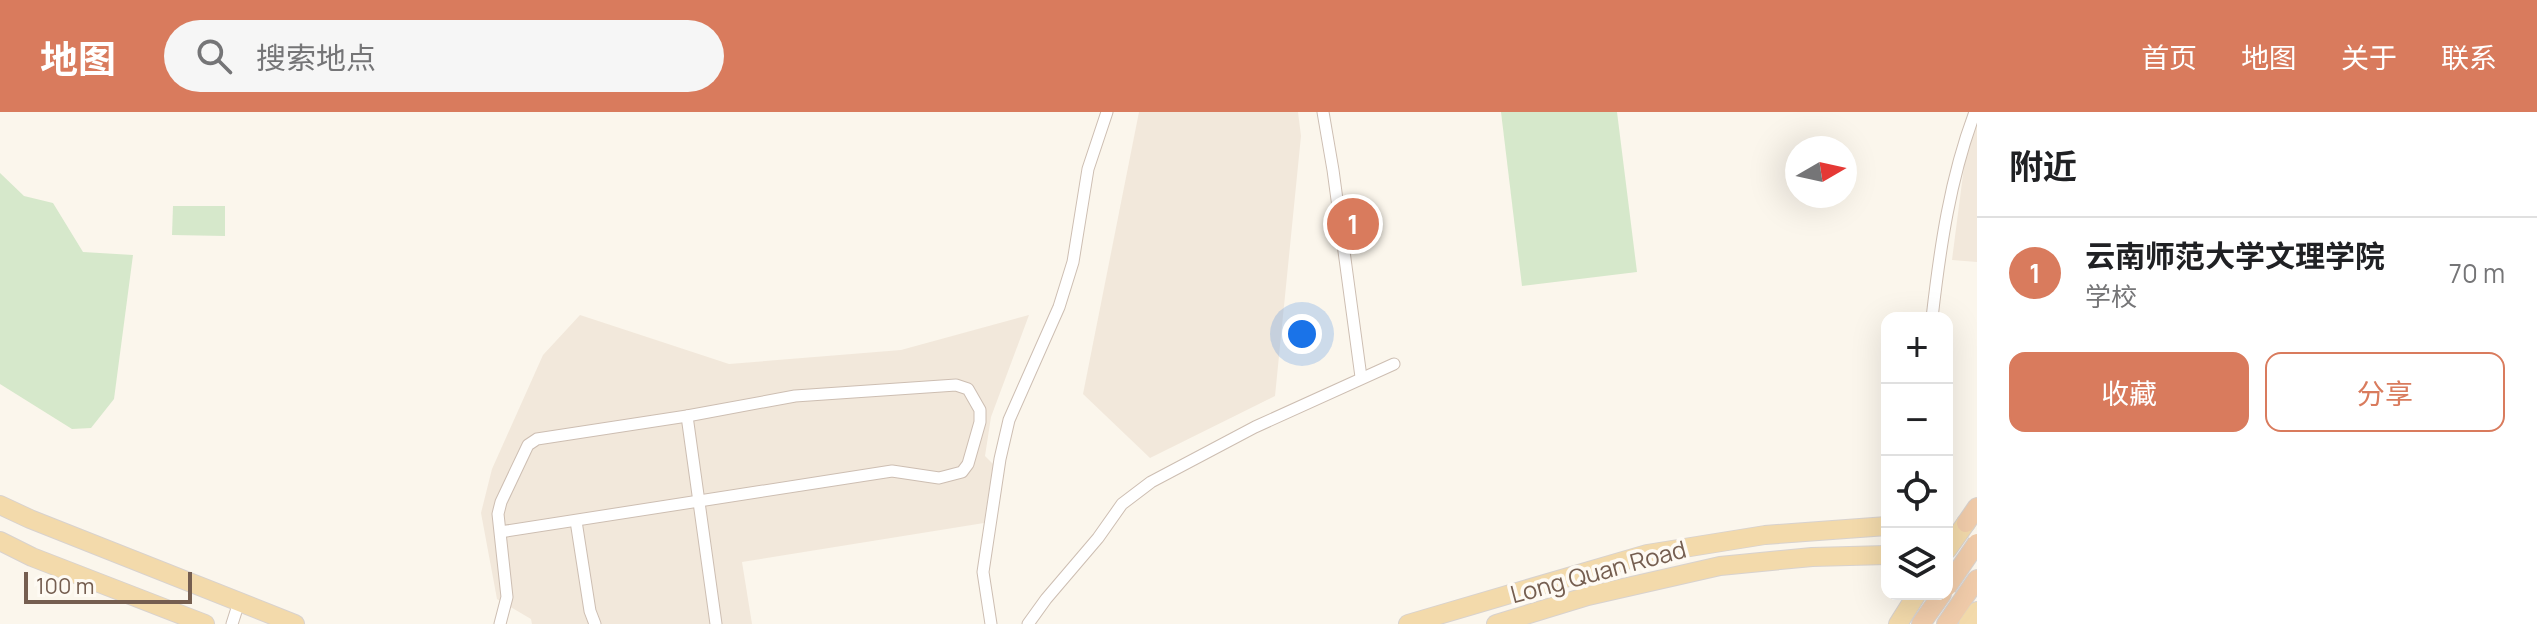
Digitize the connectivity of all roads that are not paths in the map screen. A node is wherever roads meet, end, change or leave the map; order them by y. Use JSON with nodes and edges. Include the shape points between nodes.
{"nodes":[{"id":1,"x":1107,"y":112,"type":"edge"},
{"id":2,"x":1323,"y":112,"type":"edge"},
{"id":3,"x":1975,"y":112,"type":"edge"},
{"id":4,"x":1933,"y":312,"type":"edge"},
{"id":5,"x":1394,"y":364,"type":"dead end"},
{"id":6,"x":1361,"y":377,"type":"junction"},
{"id":7,"x":687,"y":416,"type":"junction"},
{"id":8,"x":699,"y":501,"type":"junction"},
{"id":9,"x":0,"y":505,"type":"edge"},
{"id":10,"x":1977,"y":507,"type":"edge"},
{"id":11,"x":576,"y":521,"type":"junction"},
{"id":12,"x":1972,"y":523,"type":"edge"},
{"id":13,"x":1881,"y":526,"type":"edge"},
{"id":14,"x":500,"y":532,"type":"junction"},
{"id":15,"x":0,"y":541,"type":"edge"},
{"id":16,"x":1977,"y":543,"type":"edge"},
{"id":17,"x":1953,"y":544,"type":"edge"},
{"id":18,"x":1953,"y":551,"type":"edge"},
{"id":19,"x":1977,"y":551,"type":"edge"},
{"id":20,"x":1881,"y":555,"type":"edge"},
{"id":21,"x":1953,"y":578,"type":"edge"},
{"id":22,"x":1977,"y":579,"type":"edge"},
{"id":23,"x":1912,"y":600,"type":"edge"},
{"id":24,"x":1938,"y":600,"type":"edge"},
{"id":25,"x":239,"y":602,"type":"junction"},
{"id":26,"x":1977,"y":611,"type":"edge"},
{"id":27,"x":205,"y":624,"type":"edge"},
{"id":28,"x":232,"y":624,"type":"edge"},
{"id":29,"x":295,"y":624,"type":"edge"},
{"id":30,"x":500,"y":624,"type":"edge"},
{"id":31,"x":595,"y":624,"type":"edge"},
{"id":32,"x":716,"y":624,"type":"edge"},
{"id":33,"x":991,"y":624,"type":"edge"},
{"id":34,"x":1028,"y":624,"type":"edge"},
{"id":35,"x":1408,"y":624,"type":"edge"},
{"id":36,"x":1496,"y":624,"type":"edge"},
{"id":37,"x":1898,"y":624,"type":"edge"},
{"id":38,"x":1921,"y":624,"type":"edge"},
{"id":39,"x":1946,"y":624,"type":"edge"},
{"id":40,"x":1968,"y":624,"type":"edge"}],
"edges":[{"from":1,"to":33,"type":"street","via":[[1088,169],[1073,262],[1009,420],[1000,459],[983,572]]},
{"from":2,"to":6,"type":"street"},
{"from":3,"to":4,"type":"street","via":[[1954,177]]},
{"from":5,"to":6,"type":"street"},
{"from":6,"to":34,"type":"street","via":[[1151,482],[1122,504]]},
{"from":7,"to":8,"type":"street"},
{"from":7,"to":8,"type":"street","via":[[795,396],[956,385],[968,389],[980,410],[968,464],[950,477],[892,471]]},
{"from":7,"to":14,"type":"street","via":[[528,445],[501,502]]},
{"from":8,"to":11,"type":"street"},
{"from":8,"to":32,"type":"street"},
{"from":9,"to":25,"type":"main road"},
{"from":10,"to":12,"type":"highway"},
{"from":11,"to":14,"type":"street"},
{"from":11,"to":31,"type":"street"},
{"from":12,"to":17,"type":"main road"},
{"from":13,"to":35,"type":"main road","name":"Long Quan Road","via":[[1765,535],[1647,554]]},
{"from":14,"to":30,"type":"street","via":[[507,597]]},
{"from":15,"to":27,"type":"main road"},
{"from":16,"to":21,"type":"highway","bridge":true},
{"from":18,"to":19,"type":"main road"},
{"from":20,"to":36,"type":"main road","name":"Long Quan Road","via":[[1720,566],[1588,596]]},
{"from":22,"to":39,"type":"highway"},
{"from":23,"to":37,"type":"main road"},
{"from":24,"to":38,"type":"highway"},
{"from":25,"to":28,"type":"street"},
{"from":25,"to":29,"type":"main road"},
{"from":26,"to":40,"type":"main road"}]}
